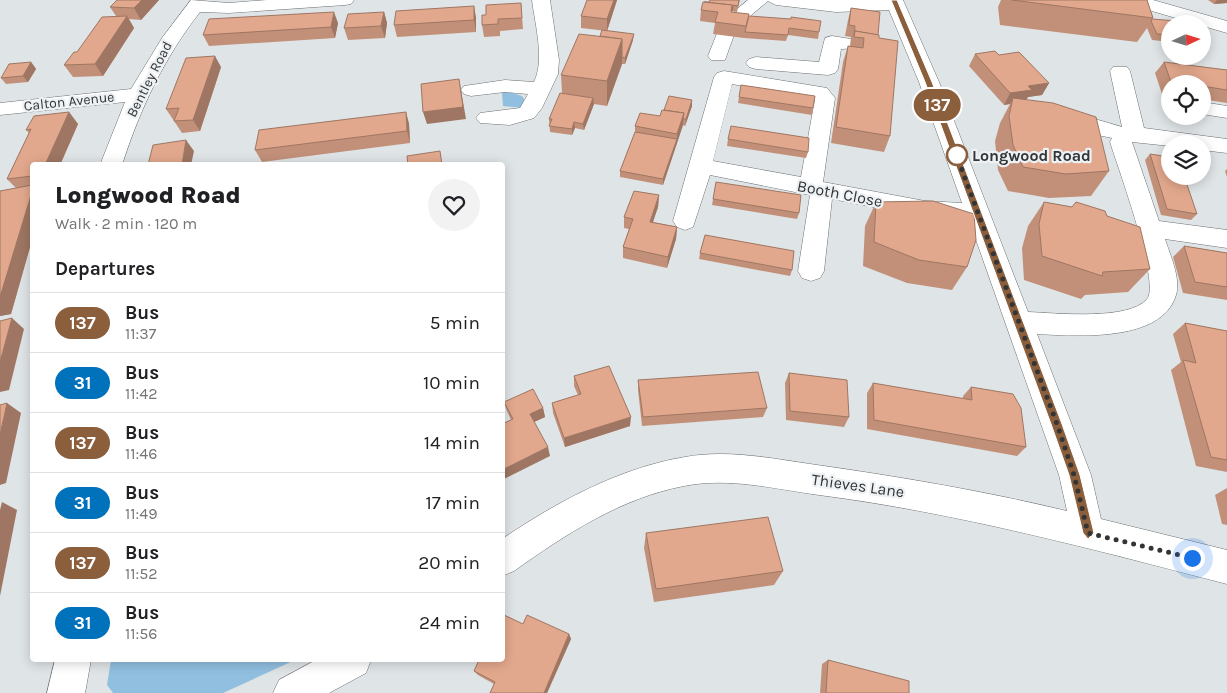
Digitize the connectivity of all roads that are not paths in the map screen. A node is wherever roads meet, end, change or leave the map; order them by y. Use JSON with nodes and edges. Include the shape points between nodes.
{"nodes":[{"id":1,"x":345,"y":0,"type":"edge"},
{"id":2,"x":541,"y":0,"type":"edge"},
{"id":3,"x":759,"y":0,"type":"edge"},
{"id":4,"x":776,"y":0,"type":"edge"},
{"id":5,"x":1134,"y":0,"type":"edge"},
{"id":6,"x":895,"y":2,"type":"edge"},
{"id":7,"x":198,"y":3,"type":"edge"},
{"id":8,"x":1227,"y":27,"type":"edge"},
{"id":9,"x":850,"y":44,"type":"edge"},
{"id":10,"x":718,"y":56,"type":"dead end"},
{"id":11,"x":756,"y":63,"type":"dead end"},
{"id":12,"x":1120,"y":71,"type":"dead end"},
{"id":13,"x":541,"y":88,"type":"junction"},
{"id":14,"x":471,"y":90,"type":"dead end"},
{"id":15,"x":139,"y":94,"type":"junction"},
{"id":16,"x":0,"y":109,"type":"edge"},
{"id":17,"x":1211,"y":109,"type":"edge"},
{"id":18,"x":1227,"y":112,"type":"edge"},
{"id":19,"x":487,"y":118,"type":"dead end"},
{"id":20,"x":1040,"y":118,"type":"edge"},
{"id":21,"x":1129,"y":134,"type":"junction"},
{"id":22,"x":1227,"y":146,"type":"edge"},
{"id":23,"x":112,"y":162,"type":"edge"},
{"id":24,"x":701,"y":166,"type":"junction"},
{"id":25,"x":817,"y":188,"type":"junction"},
{"id":26,"x":979,"y":212,"type":"junction"},
{"id":27,"x":686,"y":221,"type":"dead end"},
{"id":28,"x":1149,"y":228,"type":"junction"},
{"id":29,"x":1227,"y":239,"type":"edge"},
{"id":30,"x":811,"y":271,"type":"dead end"},
{"id":31,"x":1020,"y":322,"type":"junction"},
{"id":32,"x":1088,"y":533,"type":"junction"},
{"id":33,"x":505,"y":557,"type":"edge"},
{"id":34,"x":1227,"y":567,"type":"edge"},
{"id":35,"x":73,"y":662,"type":"edge"},
{"id":36,"x":349,"y":662,"type":"edge"},
{"id":37,"x":66,"y":693,"type":"edge"},
{"id":38,"x":292,"y":693,"type":"edge"}],
"edges":[{"from":1,"to":7,"type":"street","via":[[229,8]]},
{"from":2,"to":13,"type":"street","via":[[550,68]]},
{"from":3,"to":10,"type":"street","via":[[742,14]]},
{"from":4,"to":6,"type":"street","via":[[836,7]]},
{"from":5,"to":8,"type":"street"},
{"from":6,"to":26,"type":"street","via":[[904,48]]},
{"from":7,"to":15,"type":"street","name":"Bentley Road","via":[[170,38]]},
{"from":9,"to":11,"type":"street","via":[[832,42],[828,69]]},
{"from":12,"to":21,"type":"street"},
{"from":13,"to":14,"type":"street","via":[[505,86]]},
{"from":13,"to":19,"type":"street","via":[[532,108],[519,117]]},
{"from":15,"to":16,"type":"street","name":"Calton Avenue"},
{"from":15,"to":23,"type":"street","name":"Bentley Road"},
{"from":17,"to":18,"type":"street"},
{"from":20,"to":21,"type":"street","via":[[1099,126]]},
{"from":21,"to":22,"type":"street"},
{"from":21,"to":28,"type":"street","via":[[1121,142]]},
{"from":24,"to":25,"type":"street","name":"Booth Close"},
{"from":24,"to":25,"type":"street","via":[[724,77],[820,92],[825,98]]},
{"from":24,"to":27,"type":"street"},
{"from":25,"to":26,"type":"street","name":"Booth Close","via":[[925,209]]},
{"from":25,"to":30,"type":"street"},
{"from":26,"to":31,"type":"street"},
{"from":28,"to":29,"type":"street"},
{"from":28,"to":31,"type":"street","via":[[1162,278],[1163,296],[1158,307],[1146,315],[1128,320],[1096,324]]},
{"from":31,"to":32,"type":"street","via":[[1074,475]]},
{"from":32,"to":33,"type":"street","name":"Thieves Lane","via":[[900,490],[715,469],[687,471],[627,488],[595,503]]},
{"from":32,"to":34,"type":"street","name":"Thieves Lane"},
{"from":35,"to":37,"type":"street"},
{"from":36,"to":38,"type":"street"}]}
